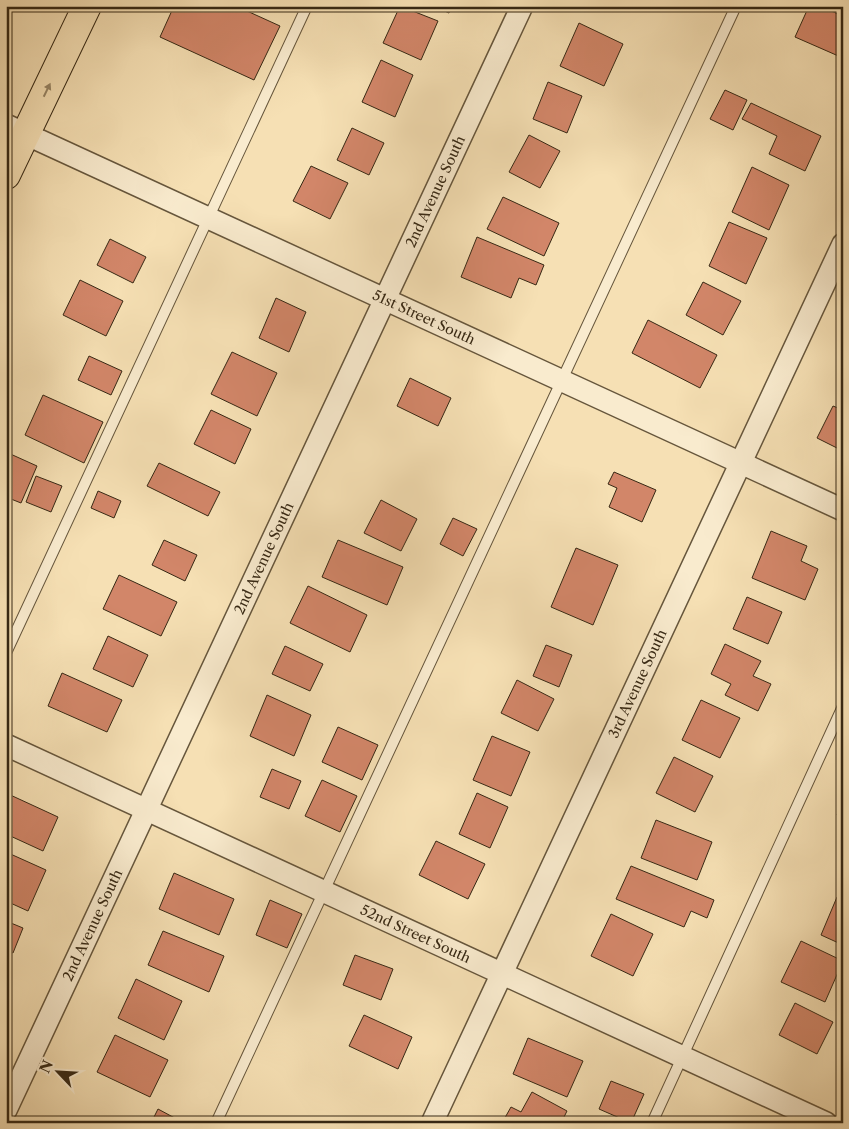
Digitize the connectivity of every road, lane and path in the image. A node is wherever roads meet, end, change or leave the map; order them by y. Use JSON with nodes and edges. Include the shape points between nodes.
{"nodes":[{"id":1,"x":87,"y":6,"type":"edge"},
{"id":2,"x":307,"y":6,"type":"edge"},
{"id":3,"x":522,"y":6,"type":"edge"},
{"id":4,"x":736,"y":6,"type":"edge"},
{"id":5,"x":16,"y":129,"type":"edge"},
{"id":6,"x":6,"y":174,"type":"edge"},
{"id":7,"x":208,"y":218,"type":"junction"},
{"id":8,"x":843,"y":244,"type":"edge"},
{"id":9,"x":386,"y":299,"type":"junction"},
{"id":10,"x":561,"y":380,"type":"junction"},
{"id":11,"x":741,"y":462,"type":"junction"},
{"id":12,"x":843,"y":510,"type":"edge"},
{"id":13,"x":6,"y":653,"type":"edge"},
{"id":14,"x":843,"y":706,"type":"edge"},
{"id":15,"x":6,"y":745,"type":"edge"},
{"id":16,"x":147,"y":810,"type":"junction"},
{"id":17,"x":323,"y":891,"type":"junction"},
{"id":18,"x":502,"y":974,"type":"junction"},
{"id":19,"x":683,"y":1057,"type":"junction"},
{"id":20,"x":6,"y":1110,"type":"edge"},
{"id":21,"x":216,"y":1123,"type":"edge"},
{"id":22,"x":432,"y":1123,"type":"edge"},
{"id":23,"x":652,"y":1123,"type":"edge"},
{"id":24,"x":826,"y":1123,"type":"edge"}],
"edges":[{"from":5,"to":1,"type":"main road","one_way":true},
{"from":2,"to":7,"type":"lane"},
{"from":3,"to":9,"type":"street","name":"2nd Avenue South"},
{"from":4,"to":10,"type":"lane"},
{"from":5,"to":6,"type":"main road"},
{"from":5,"to":7,"type":"street","name":"51st Street South"},
{"from":7,"to":9,"type":"street","name":"51st Street South"},
{"from":7,"to":13,"type":"lane"},
{"from":8,"to":11,"type":"street","name":"3rd Avenue South"},
{"from":9,"to":10,"type":"street","name":"51st Street South"},
{"from":9,"to":16,"type":"street","name":"2nd Avenue South"},
{"from":10,"to":11,"type":"street","name":"51st Street South"},
{"from":10,"to":17,"type":"lane"},
{"from":11,"to":12,"type":"street","name":"51st Street South"},
{"from":11,"to":18,"type":"street","name":"3rd Avenue South"},
{"from":14,"to":19,"type":"lane"},
{"from":15,"to":16,"type":"street","name":"52nd Street South"},
{"from":16,"to":17,"type":"street","name":"52nd Street South"},
{"from":16,"to":20,"type":"street","name":"2nd Avenue South"},
{"from":17,"to":18,"type":"street","name":"52nd Street South"},
{"from":17,"to":21,"type":"lane"},
{"from":18,"to":19,"type":"street","name":"52nd Street South"},
{"from":18,"to":22,"type":"street","name":"3rd Avenue South"},
{"from":19,"to":23,"type":"lane"},
{"from":19,"to":24,"type":"street","name":"52nd Street South"}]}
